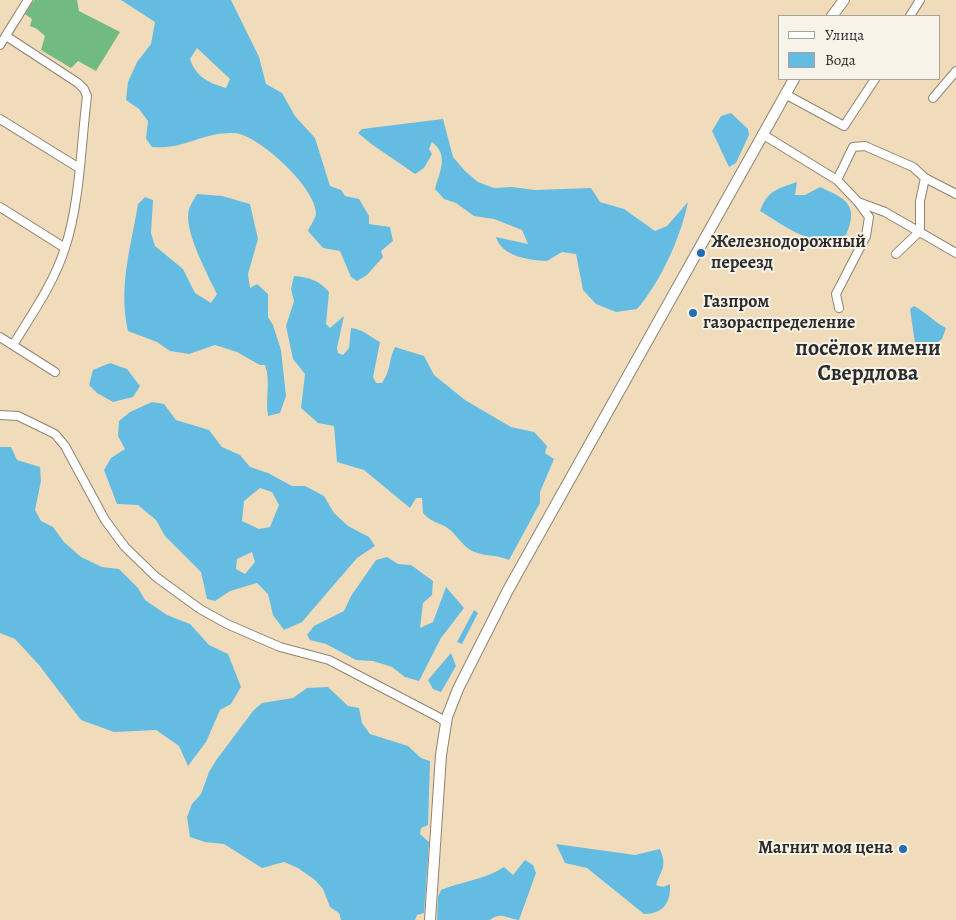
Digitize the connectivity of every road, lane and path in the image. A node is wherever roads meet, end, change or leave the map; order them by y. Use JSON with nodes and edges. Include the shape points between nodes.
{"nodes":[{"id":1,"x":28,"y":0,"type":"edge"},
{"id":2,"x":844,"y":0,"type":"edge"},
{"id":3,"x":920,"y":0,"type":"edge"},
{"id":4,"x":833,"y":15,"type":"edge"},
{"id":5,"x":911,"y":15,"type":"edge"},
{"id":6,"x":6,"y":36,"type":"junction"},
{"id":7,"x":0,"y":45,"type":"edge"},
{"id":8,"x":956,"y":71,"type":"edge"},
{"id":9,"x":793,"y":80,"type":"edge"},
{"id":10,"x":874,"y":80,"type":"edge"},
{"id":11,"x":785,"y":94,"type":"junction"},
{"id":12,"x":933,"y":98,"type":"dead end"},
{"id":13,"x":0,"y":119,"type":"edge"},
{"id":14,"x":762,"y":134,"type":"junction"},
{"id":15,"x":78,"y":168,"type":"junction"},
{"id":16,"x":925,"y":178,"type":"junction"},
{"id":17,"x":837,"y":180,"type":"junction"},
{"id":18,"x":956,"y":194,"type":"edge"},
{"id":19,"x":858,"y":202,"type":"junction"},
{"id":20,"x":0,"y":207,"type":"edge"},
{"id":21,"x":920,"y":231,"type":"junction"},
{"id":22,"x":65,"y":248,"type":"junction"},
{"id":23,"x":956,"y":253,"type":"edge"},
{"id":24,"x":896,"y":254,"type":"dead end"},
{"id":25,"x":840,"y":308,"type":"dead end"},
{"id":26,"x":0,"y":337,"type":"edge"},
{"id":27,"x":13,"y":345,"type":"junction"},
{"id":28,"x":55,"y":372,"type":"dead end"},
{"id":29,"x":0,"y":415,"type":"edge"},
{"id":30,"x":446,"y":723,"type":"junction"},
{"id":31,"x":430,"y":920,"type":"edge"}],
"edges":[{"from":1,"to":6,"type":"street"},
{"from":2,"to":4,"type":"main road"},
{"from":3,"to":5,"type":"street"},
{"from":6,"to":7,"type":"street"},
{"from":6,"to":15,"type":"street","via":[[84,89],[86,96]]},
{"from":8,"to":12,"type":"street"},
{"from":9,"to":11,"type":"main road"},
{"from":10,"to":11,"type":"street","via":[[844,126]]},
{"from":11,"to":14,"type":"main road"},
{"from":13,"to":15,"type":"street"},
{"from":14,"to":17,"type":"street"},
{"from":14,"to":30,"type":"main road","via":[[508,590],[470,664]]},
{"from":15,"to":22,"type":"street","via":[[72,223]]},
{"from":16,"to":17,"type":"street","via":[[913,167],[858,146],[848,152]]},
{"from":16,"to":18,"type":"street"},
{"from":16,"to":21,"type":"street","via":[[920,201]]},
{"from":17,"to":19,"type":"street"},
{"from":19,"to":21,"type":"street"},
{"from":19,"to":25,"type":"street","via":[[869,217],[866,236],[836,294]]},
{"from":20,"to":22,"type":"street"},
{"from":21,"to":23,"type":"street"},
{"from":21,"to":24,"type":"street"},
{"from":22,"to":27,"type":"street","via":[[44,295]]},
{"from":26,"to":27,"type":"street"},
{"from":27,"to":28,"type":"street"},
{"from":29,"to":30,"type":"street","via":[[18,416],[55,434],[124,547],[156,577],[200,609],[280,647],[329,660]]},
{"from":30,"to":31,"type":"main road"}]}
